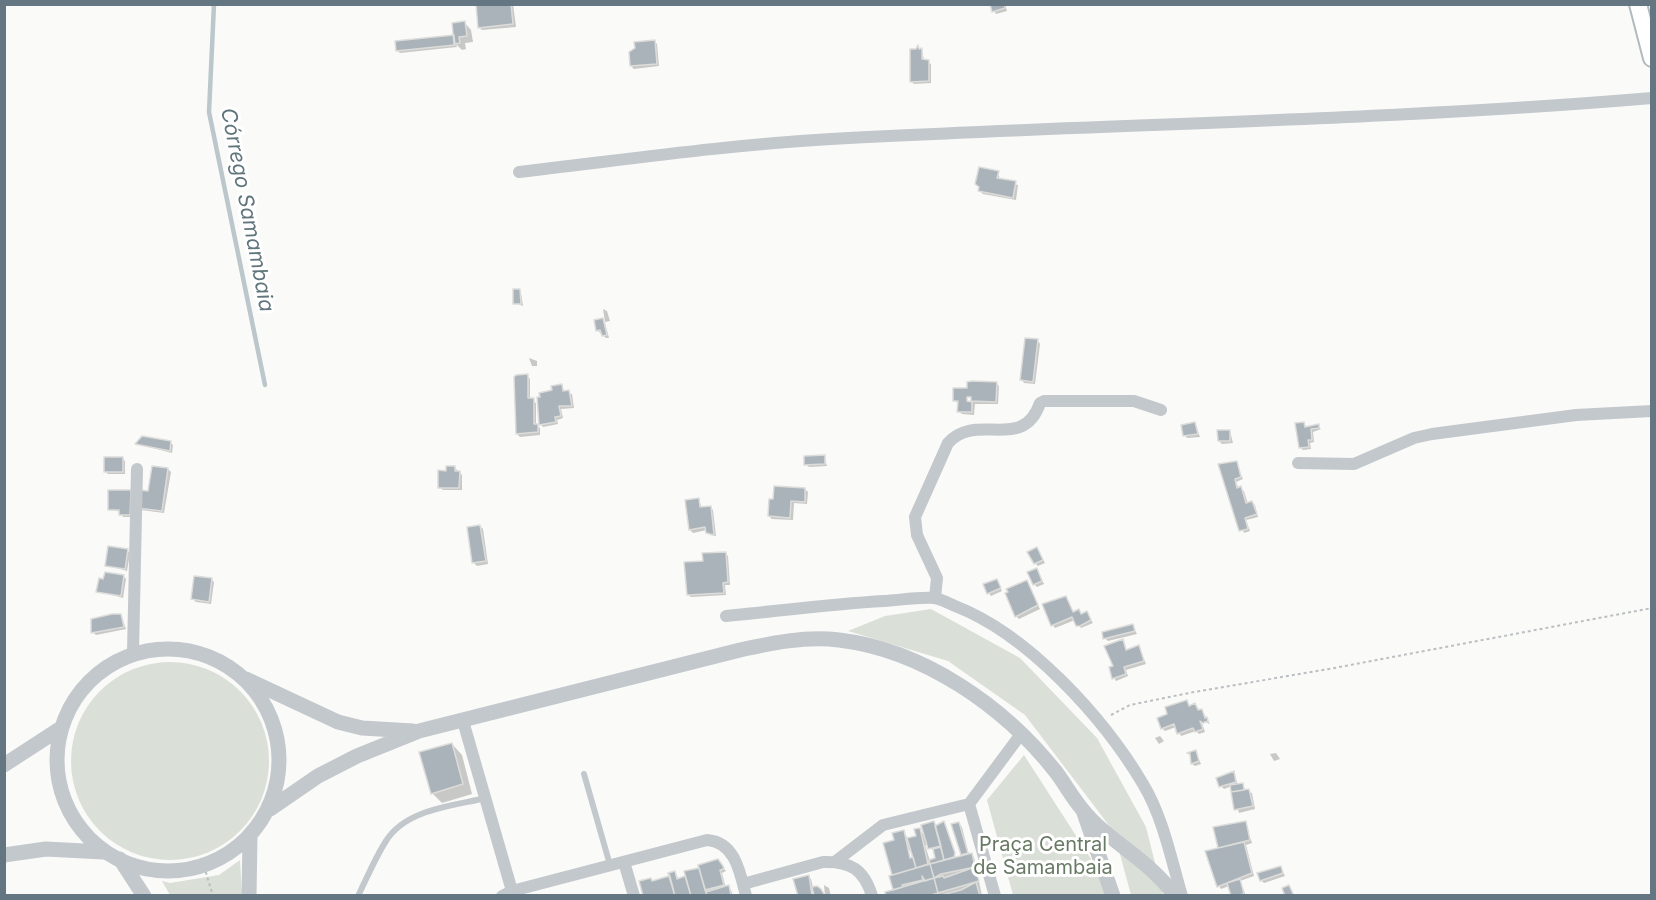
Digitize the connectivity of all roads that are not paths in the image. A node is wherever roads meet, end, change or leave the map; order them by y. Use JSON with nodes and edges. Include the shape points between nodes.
{"nodes":[{"id":1,"x":1638,"y":4,"type":"edge"},
{"id":2,"x":1647,"y":27,"type":"edge"},
{"id":3,"x":1652,"y":58,"type":"edge"},
{"id":4,"x":1652,"y":98,"type":"edge"},
{"id":5,"x":519,"y":172,"type":"dead end"},
{"id":6,"x":1161,"y":410,"type":"dead end"},
{"id":7,"x":1652,"y":411,"type":"edge"},
{"id":8,"x":1298,"y":463,"type":"dead end"},
{"id":9,"x":137,"y":469,"type":"dead end"},
{"id":10,"x":935,"y":598,"type":"junction"},
{"id":11,"x":726,"y":616,"type":"dead end"},
{"id":12,"x":133,"y":652,"type":"junction"},
{"id":13,"x":246,"y":679,"type":"junction"},
{"id":14,"x":463,"y":721,"type":"junction"},
{"id":15,"x":61,"y":729,"type":"junction"},
{"id":16,"x":419,"y":731,"type":"junction"},
{"id":17,"x":1021,"y":734,"type":"junction"},
{"id":18,"x":4,"y":765,"type":"edge"},
{"id":19,"x":584,"y":774,"type":"dead end"},
{"id":20,"x":487,"y":798,"type":"junction"},
{"id":21,"x":969,"y":804,"type":"junction"},
{"id":22,"x":270,"y":809,"type":"junction"},
{"id":23,"x":1083,"y":811,"type":"junction"},
{"id":24,"x":250,"y":837,"type":"junction"},
{"id":25,"x":103,"y":852,"type":"junction"},
{"id":26,"x":4,"y":855,"type":"edge"},
{"id":27,"x":120,"y":860,"type":"junction"},
{"id":28,"x":836,"y":861,"type":"junction"},
{"id":29,"x":624,"y":862,"type":"junction"},
{"id":30,"x":610,"y":866,"type":"junction"},
{"id":31,"x":745,"y":890,"type":"edge"},
{"id":32,"x":507,"y":893,"type":"edge"},
{"id":33,"x":144,"y":896,"type":"edge"},
{"id":34,"x":249,"y":896,"type":"edge"},
{"id":35,"x":358,"y":896,"type":"edge"},
{"id":36,"x":634,"y":896,"type":"edge"},
{"id":37,"x":872,"y":896,"type":"edge"},
{"id":38,"x":995,"y":896,"type":"edge"},
{"id":39,"x":1113,"y":896,"type":"edge"},
{"id":40,"x":1174,"y":896,"type":"edge"},
{"id":41,"x":1182,"y":896,"type":"edge"}],
"edges":[{"from":1,"to":2,"type":"main road"},
{"from":2,"to":3,"type":"main road"},
{"from":4,"to":5,"type":"street","via":[[1498,111],[831,139],[698,149]]},
{"from":6,"to":10,"type":"street","via":[[1134,401],[1044,401],[1035,417],[1022,427],[967,431],[954,437],[915,517],[917,535],[937,578]]},
{"from":7,"to":8,"type":"street","via":[[1432,434],[1413,438],[1354,464]]},
{"from":9,"to":12,"type":"street"},
{"from":10,"to":11,"type":"street"},
{"from":10,"to":41,"type":"street","via":[[997,627],[1062,682],[1099,723],[1144,786]]},
{"from":12,"to":13,"type":"street","via":[[177,648],[214,657]]},
{"from":12,"to":15,"type":"street","via":[[105,668],[77,694]]},
{"from":13,"to":16,"type":"street","via":[[338,722],[362,728]]},
{"from":13,"to":22,"type":"street","via":[[268,710],[279,746]]},
{"from":14,"to":16,"type":"street"},
{"from":14,"to":17,"type":"street","via":[[786,640],[838,640],[921,664],[966,688]]},
{"from":14,"to":20,"type":"street"},
{"from":15,"to":18,"type":"street"},
{"from":15,"to":25,"type":"street","via":[[56,761],[61,794],[76,824]]},
{"from":16,"to":22,"type":"street","via":[[318,776]]},
{"from":17,"to":21,"type":"street"},
{"from":17,"to":23,"type":"street","via":[[1055,771]]},
{"from":19,"to":30,"type":"lane"},
{"from":20,"to":32,"type":"street"},
{"from":20,"to":35,"type":"lane","via":[[418,815],[402,824],[387,840]]},
{"from":21,"to":28,"type":"street","via":[[883,825]]},
{"from":21,"to":38,"type":"street"},
{"from":22,"to":24,"type":"street"},
{"from":23,"to":39,"type":"street"},
{"from":23,"to":40,"type":"street","via":[[1150,867]]},
{"from":24,"to":27,"type":"street","via":[[204,866],[170,872]]},
{"from":24,"to":34,"type":"street"},
{"from":25,"to":26,"type":"street","via":[[46,849]]},
{"from":25,"to":27,"type":"street"},
{"from":27,"to":33,"type":"street"},
{"from":28,"to":31,"type":"street"},
{"from":28,"to":37,"type":"street","via":[[857,868]]},
{"from":29,"to":30,"type":"street"},
{"from":29,"to":31,"type":"street","via":[[707,840],[719,841],[732,855]]},
{"from":29,"to":36,"type":"street"},
{"from":30,"to":32,"type":"street"}]}
